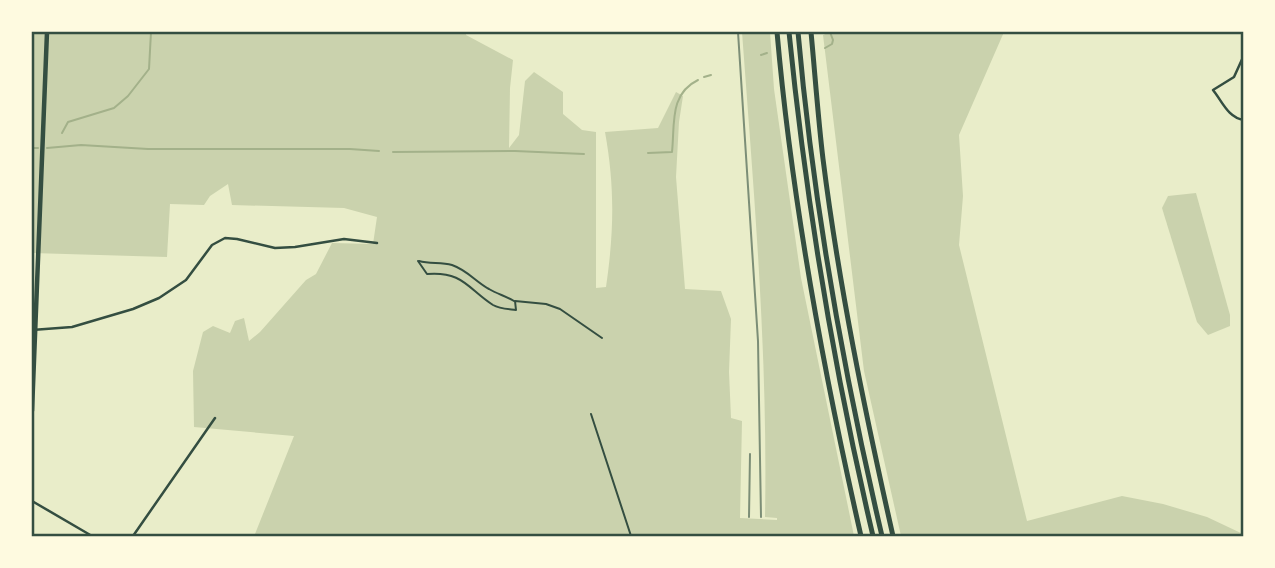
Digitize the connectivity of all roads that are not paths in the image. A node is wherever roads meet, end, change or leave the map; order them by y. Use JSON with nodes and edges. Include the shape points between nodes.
{"nodes":[{"id":1,"x":47,"y":32,"type":"edge"},
{"id":2,"x":777,"y":32,"type":"edge"},
{"id":3,"x":789,"y":32,"type":"edge"},
{"id":4,"x":798,"y":32,"type":"edge"},
{"id":5,"x":811,"y":32,"type":"edge"},
{"id":6,"x":1244,"y":55,"type":"edge"},
{"id":7,"x":1244,"y":120,"type":"edge"},
{"id":8,"x":377,"y":243,"type":"dead end"},
{"id":9,"x":33,"y":330,"type":"edge"},
{"id":10,"x":32,"y":411,"type":"edge"},
{"id":11,"x":215,"y":418,"type":"dead end"},
{"id":12,"x":32,"y":501,"type":"edge"},
{"id":13,"x":92,"y":537,"type":"edge"},
{"id":14,"x":133,"y":537,"type":"edge"},
{"id":15,"x":861,"y":537,"type":"edge"},
{"id":16,"x":873,"y":537,"type":"edge"},
{"id":17,"x":882,"y":537,"type":"edge"},
{"id":18,"x":893,"y":537,"type":"edge"}],
"edges":[{"from":1,"to":9,"type":"main road"},
{"from":2,"to":15,"type":"highway","via":[[804,253]]},
{"from":3,"to":16,"type":"highway","via":[[824,301]]},
{"from":4,"to":17,"type":"highway","via":[[831,289]]},
{"from":5,"to":18,"type":"highway","via":[[838,266]]},
{"from":6,"to":7,"type":"street","via":[[1234,77],[1213,90],[1231,115]]},
{"from":8,"to":9,"type":"street","via":[[344,239],[275,248],[225,238],[212,245],[186,280],[159,298],[72,327]]},
{"from":9,"to":10,"type":"main road"},
{"from":11,"to":14,"type":"street"},
{"from":12,"to":13,"type":"street"}]}
